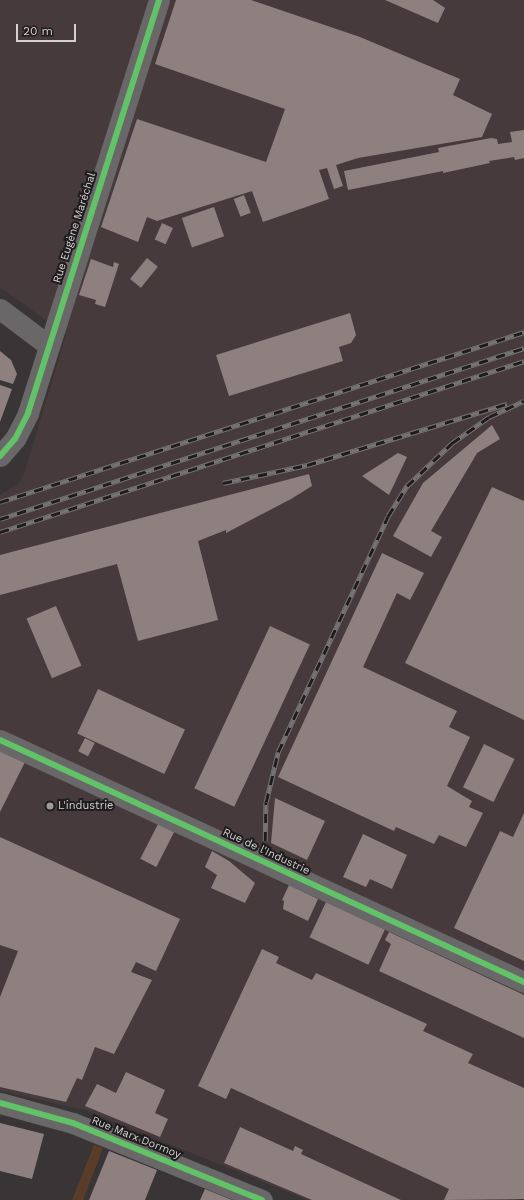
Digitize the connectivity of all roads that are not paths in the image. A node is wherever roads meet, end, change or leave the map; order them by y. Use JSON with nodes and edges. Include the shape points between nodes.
{"nodes":[{"id":1,"x":159,"y":0,"type":"edge"},
{"id":2,"x":0,"y":308,"type":"edge"},
{"id":3,"x":48,"y":345,"type":"junction"},
{"id":4,"x":0,"y":456,"type":"edge"},
{"id":5,"x":0,"y":740,"type":"edge"},
{"id":6,"x":524,"y":982,"type":"edge"},
{"id":7,"x":0,"y":1104,"type":"edge"},
{"id":8,"x":262,"y":1200,"type":"edge"}],
"edges":[{"from":1,"to":3,"type":"street","name":"Rue Eugène Maréchal"},
{"from":2,"to":3,"type":"street"},
{"from":3,"to":4,"type":"street","name":"Rue Eugène Maréchal","via":[[28,413],[15,439]]},
{"from":5,"to":6,"type":"street","name":"Rue de l'Industrie"},
{"from":7,"to":8,"type":"street","name":"Rue Marx Dormoy","via":[[73,1123]]}]}
